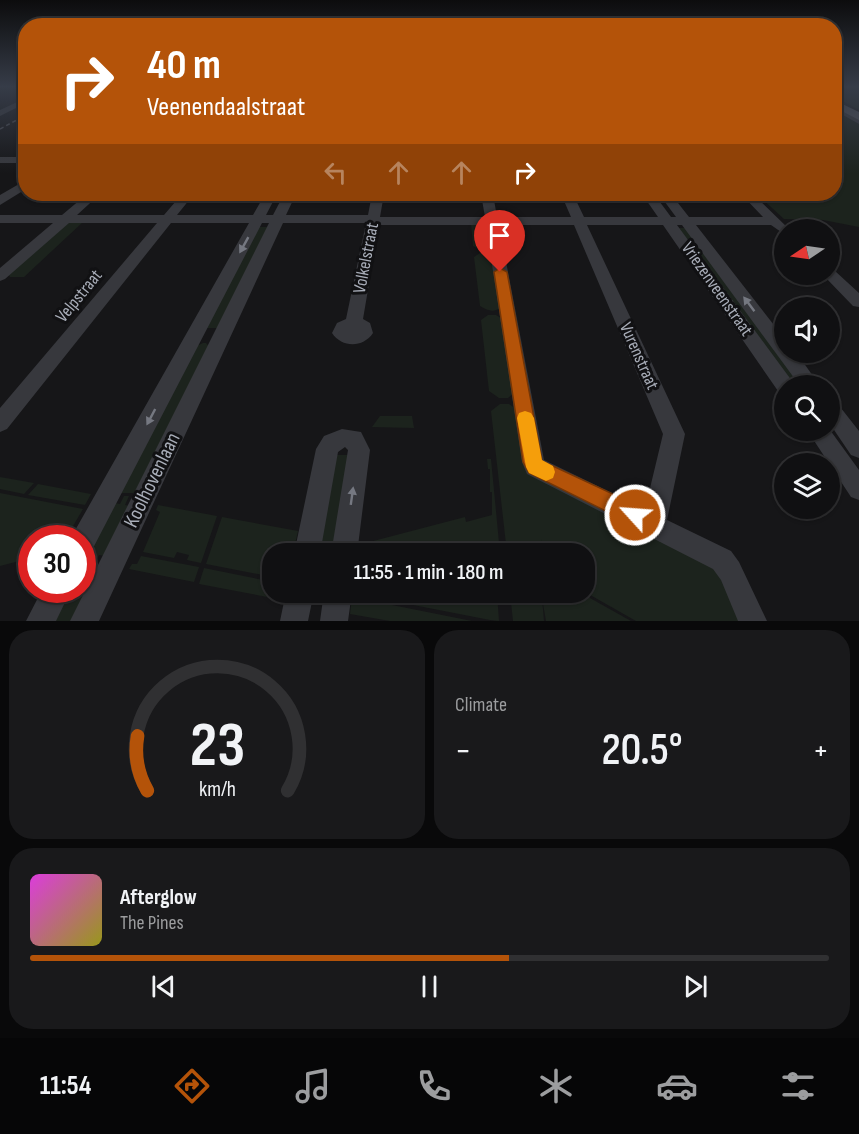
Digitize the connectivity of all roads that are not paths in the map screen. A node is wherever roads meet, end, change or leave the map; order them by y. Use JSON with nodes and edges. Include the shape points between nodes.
{"nodes":[{"id":1,"x":0,"y":160,"type":"edge"},
{"id":2,"x":18,"y":160,"type":"edge"},
{"id":3,"x":18,"y":178,"type":"edge"},
{"id":4,"x":18,"y":189,"type":"edge"},
{"id":5,"x":0,"y":190,"type":"edge"},
{"id":6,"x":0,"y":201,"type":"edge"},
{"id":7,"x":86,"y":201,"type":"edge"},
{"id":8,"x":182,"y":201,"type":"edge"},
{"id":9,"x":267,"y":201,"type":"edge"},
{"id":10,"x":287,"y":201,"type":"edge"},
{"id":11,"x":377,"y":201,"type":"edge"},
{"id":12,"x":488,"y":201,"type":"edge"},
{"id":13,"x":570,"y":201,"type":"edge"},
{"id":14,"x":653,"y":201,"type":"edge"},
{"id":15,"x":671,"y":201,"type":"edge"},
{"id":16,"x":754,"y":201,"type":"edge"},
{"id":17,"x":167,"y":218,"type":"junction"},
{"id":18,"x":0,"y":219,"type":"edge"},
{"id":19,"x":258,"y":219,"type":"junction"},
{"id":20,"x":278,"y":219,"type":"junction"},
{"id":21,"x":774,"y":219,"type":"edge"},
{"id":22,"x":64,"y":220,"type":"junction"},
{"id":23,"x":373,"y":220,"type":"junction"},
{"id":24,"x":667,"y":220,"type":"junction"},
{"id":25,"x":686,"y":220,"type":"junction"},
{"id":26,"x":492,"y":221,"type":"junction"},
{"id":27,"x":579,"y":222,"type":"junction"},
{"id":28,"x":774,"y":225,"type":"edge"},
{"id":29,"x":0,"y":276,"type":"edge"},
{"id":30,"x":840,"y":284,"type":"edge"},
{"id":31,"x":859,"y":302,"type":"edge"},
{"id":32,"x":354,"y":322,"type":"dead end"},
{"id":33,"x":774,"y":336,"type":"edge"},
{"id":34,"x":193,"y":340,"type":"junction"},
{"id":35,"x":220,"y":340,"type":"junction"},
{"id":36,"x":777,"y":375,"type":"edge"},
{"id":37,"x":840,"y":422,"type":"edge"},
{"id":38,"x":0,"y":423,"type":"edge"},
{"id":39,"x":825,"y":441,"type":"edge"},
{"id":40,"x":859,"y":448,"type":"edge"},
{"id":41,"x":859,"y":489,"type":"edge"},
{"id":42,"x":654,"y":524,"type":"junction"},
{"id":43,"x":92,"y":525,"type":"edge"},
{"id":44,"x":309,"y":543,"type":"edge"},
{"id":45,"x":346,"y":543,"type":"edge"},
{"id":46,"x":50,"y":603,"type":"edge"},
{"id":47,"x":298,"y":603,"type":"edge"},
{"id":48,"x":336,"y":603,"type":"edge"},
{"id":49,"x":40,"y":621,"type":"edge"},
{"id":50,"x":84,"y":621,"type":"edge"},
{"id":51,"x":294,"y":621,"type":"edge"},
{"id":52,"x":334,"y":621,"type":"edge"},
{"id":53,"x":753,"y":621,"type":"edge"}],
"edges":[{"from":1,"to":2,"type":"street"},
{"from":3,"to":5,"type":"street"},
{"from":4,"to":6,"type":"street"},
{"from":7,"to":22,"type":"street"},
{"from":8,"to":17,"type":"street","name":"Velpstraat"},
{"from":9,"to":19,"type":"street","name":"Koolhovenlaan"},
{"from":10,"to":20,"type":"street","name":"Koolhovenlaan"},
{"from":11,"to":23,"type":"street","name":"Volkelstraat"},
{"from":12,"to":26,"type":"street"},
{"from":13,"to":27,"type":"street","name":"Vurenstraat"},
{"from":14,"to":24,"type":"street","name":"Vriezenveenstraat"},
{"from":15,"to":25,"type":"street","name":"Vriezenveenstraat"},
{"from":16,"to":21,"type":"street"},
{"from":17,"to":19,"type":"street"},
{"from":17,"to":22,"type":"street"},
{"from":17,"to":38,"type":"street","name":"Velpstraat"},
{"from":18,"to":22,"type":"street"},
{"from":19,"to":20,"type":"street"},
{"from":19,"to":34,"type":"street","name":"Koolhovenlaan","one_way":true},
{"from":20,"to":23,"type":"street"},
{"from":20,"to":35,"type":"street","name":"Koolhovenlaan"},
{"from":22,"to":29,"type":"street"},
{"from":23,"to":26,"type":"street"},
{"from":23,"to":32,"type":"street","name":"Volkelstraat"},
{"from":24,"to":25,"type":"street"},
{"from":24,"to":27,"type":"street"},
{"from":24,"to":36,"type":"street","name":"Vriezenveenstraat"},
{"from":25,"to":28,"type":"street"},
{"from":33,"to":25,"type":"street","name":"Vriezenveenstraat","one_way":true},
{"from":26,"to":27,"type":"street"},
{"from":26,"to":42,"type":"street","via":[[535,467]]},
{"from":27,"to":42,"type":"street","name":"Vurenstraat","via":[[674,435]]},
{"from":30,"to":31,"type":"street"},
{"from":34,"to":35,"type":"street"},
{"from":34,"to":43,"type":"street","name":"Koolhovenlaan","one_way":true},
{"from":35,"to":50,"type":"street","name":"Koolhovenlaan"},
{"from":37,"to":40,"type":"street"},
{"from":39,"to":41,"type":"street"},
{"from":42,"to":53,"type":"street","via":[[722,560]]},
{"from":45,"to":44,"type":"street","one_way":true,"via":[[359,450],[353,439],[344,438],[327,449]]},
{"from":46,"to":49,"type":"street"},
{"from":47,"to":51,"type":"street"},
{"from":48,"to":52,"type":"street"}]}
